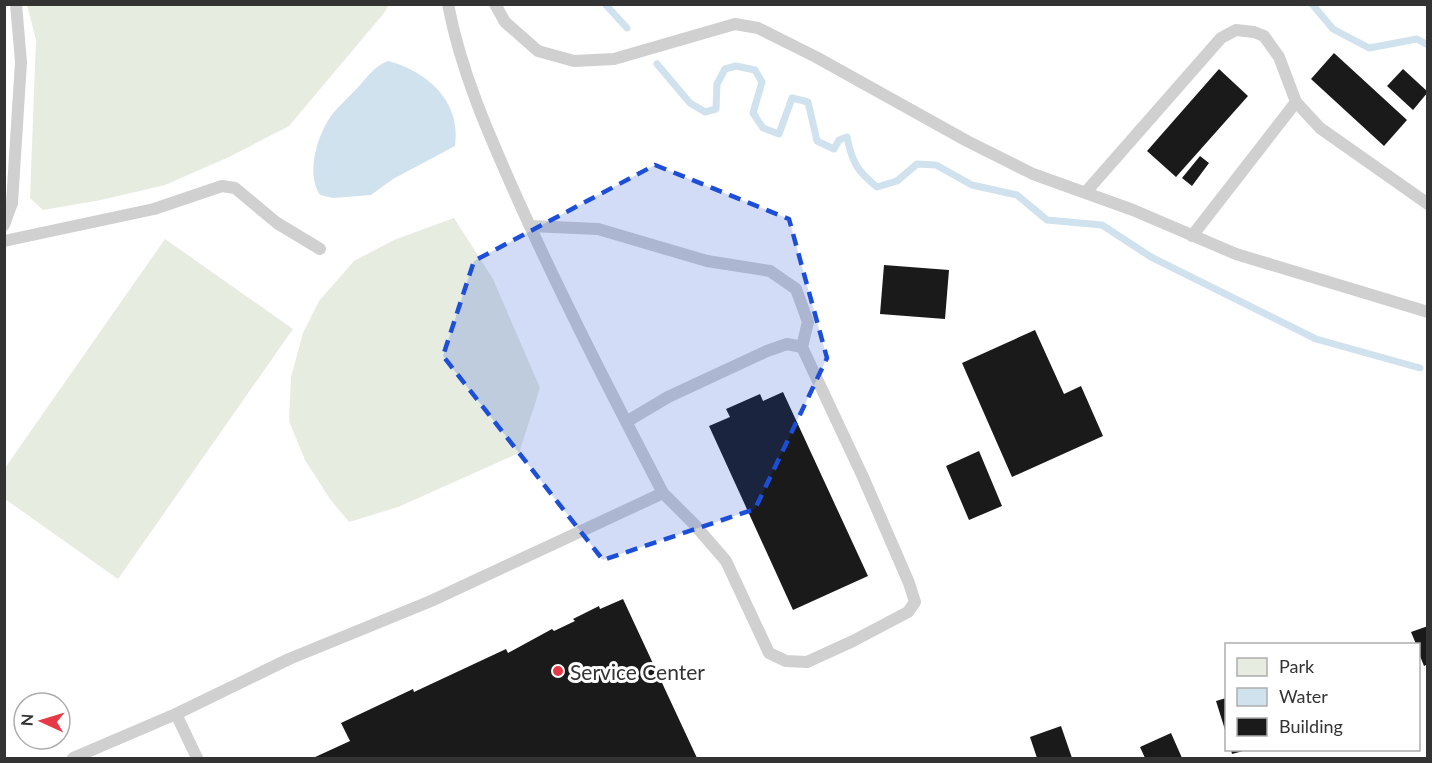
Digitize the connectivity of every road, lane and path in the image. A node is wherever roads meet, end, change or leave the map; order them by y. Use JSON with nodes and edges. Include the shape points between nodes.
{"nodes":[{"id":1,"x":16,"y":4,"type":"edge"},
{"id":2,"x":448,"y":4,"type":"edge"},
{"id":3,"x":495,"y":4,"type":"edge"},
{"id":4,"x":1296,"y":102,"type":"junction"},
{"id":5,"x":1085,"y":193,"type":"junction"},
{"id":6,"x":1428,"y":204,"type":"edge"},
{"id":7,"x":4,"y":225,"type":"edge"},
{"id":8,"x":530,"y":226,"type":"junction"},
{"id":9,"x":1192,"y":236,"type":"junction"},
{"id":10,"x":4,"y":241,"type":"edge"},
{"id":11,"x":320,"y":249,"type":"dead end"},
{"id":12,"x":1428,"y":312,"type":"edge"},
{"id":13,"x":802,"y":347,"type":"junction"},
{"id":14,"x":626,"y":422,"type":"junction"},
{"id":15,"x":663,"y":494,"type":"junction"},
{"id":16,"x":176,"y":714,"type":"junction"},
{"id":17,"x":73,"y":759,"type":"edge"},
{"id":18,"x":196,"y":759,"type":"edge"}],
"edges":[{"from":1,"to":7,"type":"lane","via":[[21,62],[12,203]]},
{"from":2,"to":8,"type":"lane","via":[[454,39],[486,128]]},
{"from":3,"to":5,"type":"lane","via":[[505,22],[538,51],[574,61],[614,59],[735,24],[758,28],[967,141],[1033,174]]},
{"from":4,"to":5,"type":"lane","via":[[1279,57],[1264,36],[1236,30],[1221,38]]},
{"from":4,"to":6,"type":"lane","via":[[1320,128]]},
{"from":4,"to":9,"type":"lane"},
{"from":5,"to":9,"type":"lane"},
{"from":8,"to":13,"type":"lane","via":[[598,229],[707,261],[770,271],[796,289],[808,322]]},
{"from":8,"to":14,"type":"lane"},
{"from":9,"to":12,"type":"lane","via":[[1236,254]]},
{"from":10,"to":11,"type":"lane","via":[[154,209],[222,186],[235,188],[277,222]]},
{"from":13,"to":14,"type":"lane","via":[[787,344],[767,351],[668,397]]},
{"from":13,"to":15,"type":"lane","via":[[909,583],[915,602],[908,612],[807,662],[786,661],[769,653],[726,561]]},
{"from":14,"to":15,"type":"lane"},
{"from":15,"to":16,"type":"lane","via":[[431,601],[289,659]]},
{"from":16,"to":17,"type":"lane"},
{"from":16,"to":18,"type":"lane"}]}
